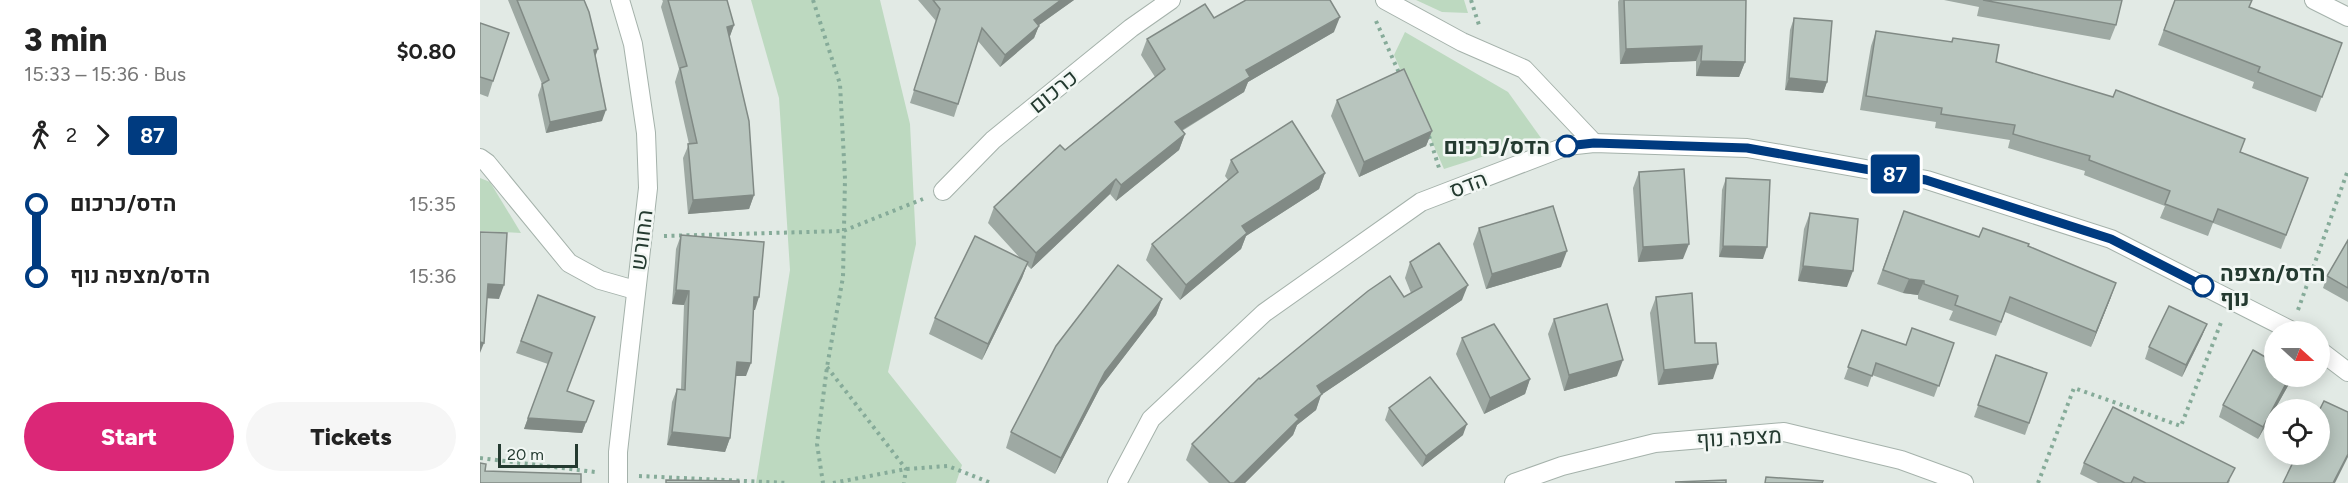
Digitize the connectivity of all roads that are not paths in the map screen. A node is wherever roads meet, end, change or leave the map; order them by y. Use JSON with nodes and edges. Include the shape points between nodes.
{"nodes":[{"id":1,"x":620,"y":0,"type":"edge"},
{"id":2,"x":1171,"y":0,"type":"edge"},
{"id":3,"x":1385,"y":0,"type":"edge"},
{"id":4,"x":2314,"y":0,"type":"edge"},
{"id":5,"x":2348,"y":17,"type":"edge"},
{"id":6,"x":1594,"y":143,"type":"junction"},
{"id":7,"x":480,"y":158,"type":"edge"},
{"id":8,"x":943,"y":191,"type":"road end"},
{"id":9,"x":635,"y":290,"type":"junction"},
{"id":10,"x":2272,"y":321,"type":"edge"},
{"id":11,"x":2330,"y":358,"type":"edge"},
{"id":12,"x":2348,"y":372,"type":"edge"},
{"id":13,"x":618,"y":483,"type":"edge"},
{"id":14,"x":1117,"y":483,"type":"edge"},
{"id":15,"x":1514,"y":483,"type":"edge"},
{"id":16,"x":1964,"y":483,"type":"edge"}],
"edges":[{"from":1,"to":9,"type":"street","name":"החורש","via":[[633,44],[646,133],[648,188]]},
{"from":2,"to":8,"type":"street","name":"כרכום","via":[[993,140]]},
{"from":3,"to":6,"type":"street","via":[[1462,42],[1524,69]]},
{"from":4,"to":5,"type":"street"},
{"from":6,"to":10,"type":"street","name":"הדס","via":[[1747,148],[1926,180],[2111,239]]},
{"from":6,"to":14,"type":"street","name":"הדס","via":[[1567,146],[1421,202],[1264,313],[1151,419]]},
{"from":7,"to":9,"type":"street","via":[[569,263],[600,280]]},
{"from":9,"to":13,"type":"street","name":"החורש"},
{"from":11,"to":12,"type":"street"},
{"from":15,"to":16,"type":"street","name":"מצפה נוף","via":[[1562,466],[1655,443],[1784,432],[1901,460]]}]}
